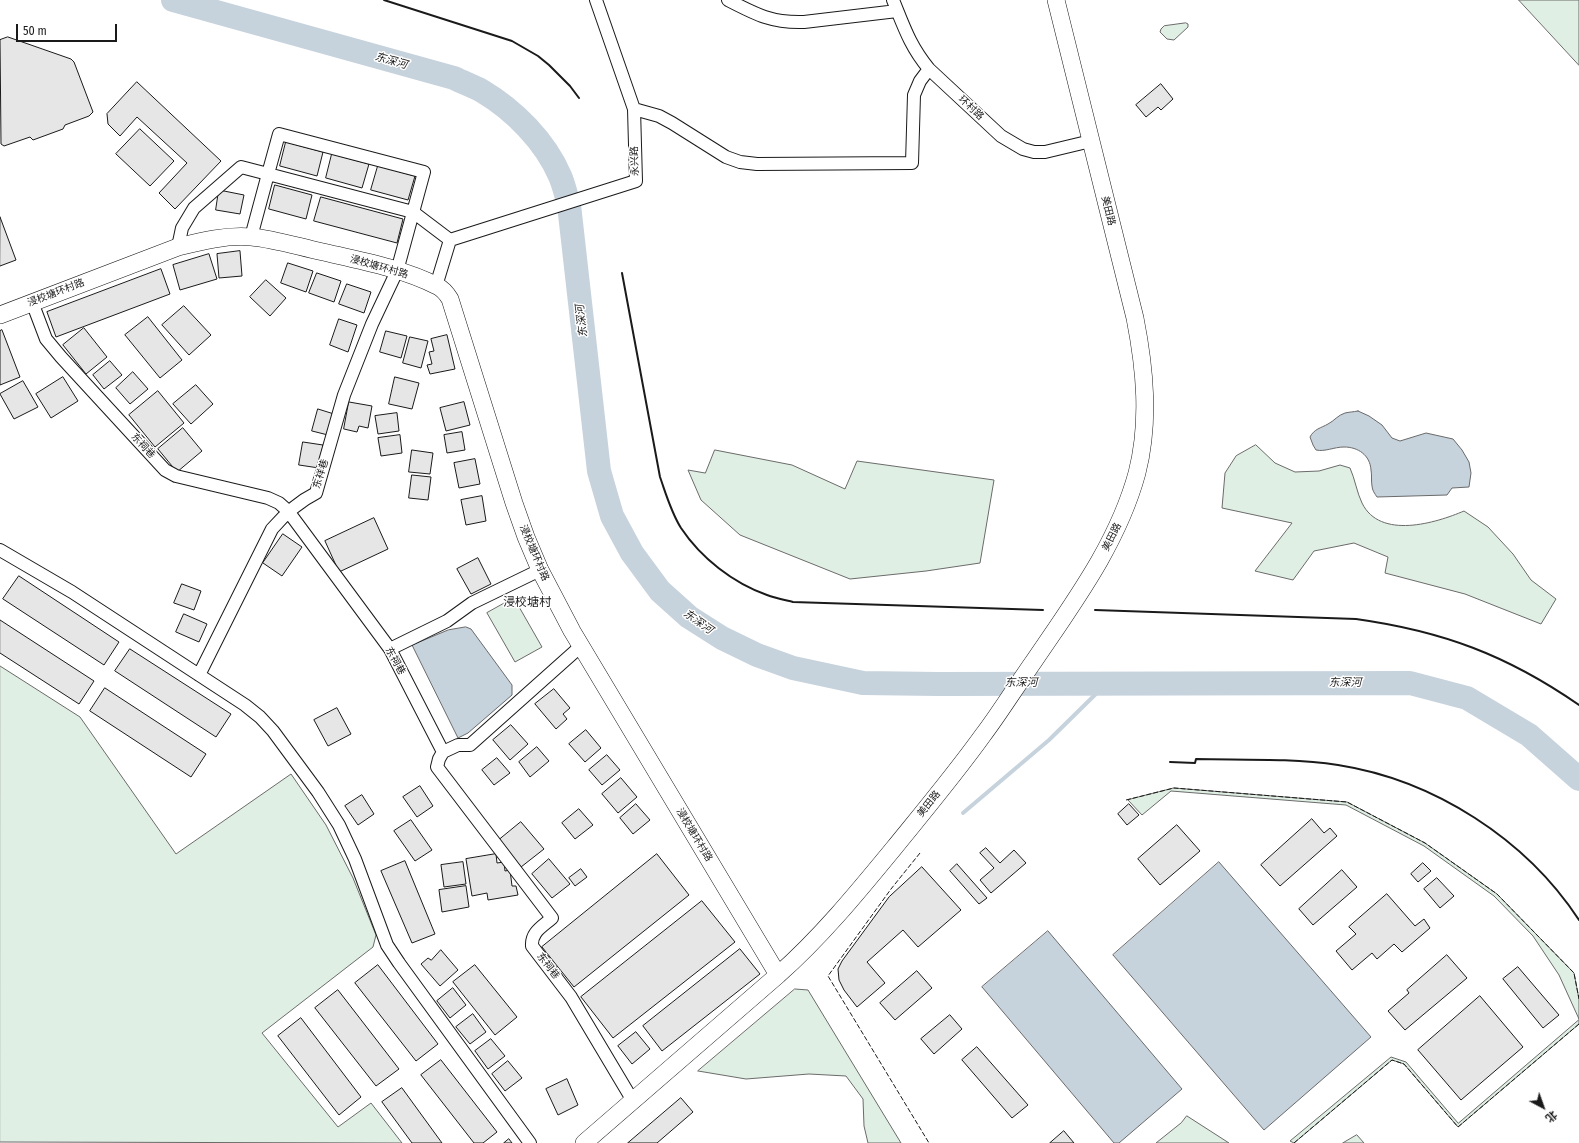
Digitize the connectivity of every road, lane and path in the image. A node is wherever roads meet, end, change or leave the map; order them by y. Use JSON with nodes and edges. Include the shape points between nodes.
{"nodes":[{"id":1,"x":598,"y":0,"type":"edge"},
{"id":2,"x":728,"y":0,"type":"edge"},
{"id":3,"x":1056,"y":0,"type":"edge"},
{"id":4,"x":895,"y":5,"type":"edge"},
{"id":5,"x":929,"y":69,"type":"junction"},
{"id":6,"x":634,"y":109,"type":"junction"},
{"id":7,"x":1091,"y":141,"type":"junction"},
{"id":8,"x":268,"y":174,"type":"junction"},
{"id":9,"x":413,"y":212,"type":"junction"},
{"id":10,"x":251,"y":237,"type":"junction"},
{"id":11,"x":450,"y":240,"type":"junction"},
{"id":12,"x":178,"y":247,"type":"junction"},
{"id":13,"x":397,"y":271,"type":"junction"},
{"id":14,"x":436,"y":286,"type":"junction"},
{"id":15,"x":32,"y":302,"type":"junction"},
{"id":16,"x":0,"y":315,"type":"edge"},
{"id":17,"x":288,"y":511,"type":"junction"},
{"id":18,"x":0,"y":550,"type":"edge"},
{"id":19,"x":540,"y":570,"type":"junction"},
{"id":20,"x":581,"y":646,"type":"junction"},
{"id":21,"x":390,"y":649,"type":"junction"},
{"id":22,"x":199,"y":675,"type":"junction"},
{"id":23,"x":443,"y":752,"type":"junction"},
{"id":24,"x":778,"y":975,"type":"junction"},
{"id":25,"x":633,"y":1101,"type":"junction"},
{"id":26,"x":530,"y":1143,"type":"edge"},
{"id":27,"x":584,"y":1143,"type":"edge"}],
"edges":[{"from":1,"to":6,"type":"street","name":"永兴路"},
{"from":2,"to":4,"type":"street","via":[[764,18],[790,22],[804,22]]},
{"from":3,"to":7,"type":"street","name":"美田路"},
{"from":4,"to":5,"type":"street","name":"环村路","via":[[910,43]]},
{"from":5,"to":6,"type":"street","via":[[914,95],[912,163],[740,162],[726,157],[659,116]]},
{"from":5,"to":7,"type":"street","name":"环村路","via":[[1001,136],[1023,149],[1045,152]]},
{"from":6,"to":11,"type":"street","name":"永兴路","via":[[636,181]]},
{"from":7,"to":24,"type":"street","name":"美田路","via":[[1142,355],[1144,432],[1137,472],[1126,508],[1109,544],[1068,610],[984,734],[859,891],[820,935]]},
{"from":8,"to":9,"type":"street"},
{"from":8,"to":9,"type":"street","name":"东祥巷","via":[[279,134],[424,172]]},
{"from":8,"to":10,"type":"street"},
{"from":8,"to":12,"type":"street","via":[[241,167],[194,208],[182,228]]},
{"from":9,"to":11,"type":"street"},
{"from":9,"to":13,"type":"street","name":"东祥巷"},
{"from":10,"to":12,"type":"street","name":"浸校塘环村路","via":[[226,237]]},
{"from":10,"to":13,"type":"street","name":"浸校塘环村路"},
{"from":11,"to":14,"type":"street"},
{"from":12,"to":15,"type":"street","name":"浸校塘环村路"},
{"from":13,"to":14,"type":"street","name":"浸校塘环村路"},
{"from":13,"to":17,"type":"street","name":"东祥巷","via":[[372,324],[344,395],[316,493]]},
{"from":14,"to":19,"type":"street","name":"浸校塘环村路","via":[[447,294],[453,305],[514,503]]},
{"from":15,"to":16,"type":"street","name":"浸校塘环村路"},
{"from":15,"to":17,"type":"street","name":"东祠巷","via":[[46,339],[165,470],[176,476],[268,498]]},
{"from":17,"to":21,"type":"street","name":"东祠巷"},
{"from":17,"to":22,"type":"street","name":"东祥巷","via":[[272,529]]},
{"from":18,"to":22,"type":"street","via":[[72,592]]},
{"from":19,"to":20,"type":"street","name":"浸校塘环村路"},
{"from":19,"to":21,"type":"street","via":[[472,602],[447,621]]},
{"from":20,"to":23,"type":"street","via":[[470,745],[458,746]]},
{"from":20,"to":24,"type":"street","name":"浸校塘环村路"},
{"from":21,"to":23,"type":"street","name":"东祠巷"},
{"from":22,"to":26,"type":"street","via":[[260,717],[318,792],[339,825],[355,859],[387,945]]},
{"from":23,"to":25,"type":"street","name":"东祠巷","via":[[438,759],[438,767],[552,918],[535,932],[532,946],[571,997]]},
{"from":24,"to":25,"type":"street"},
{"from":25,"to":27,"type":"street"}]}
